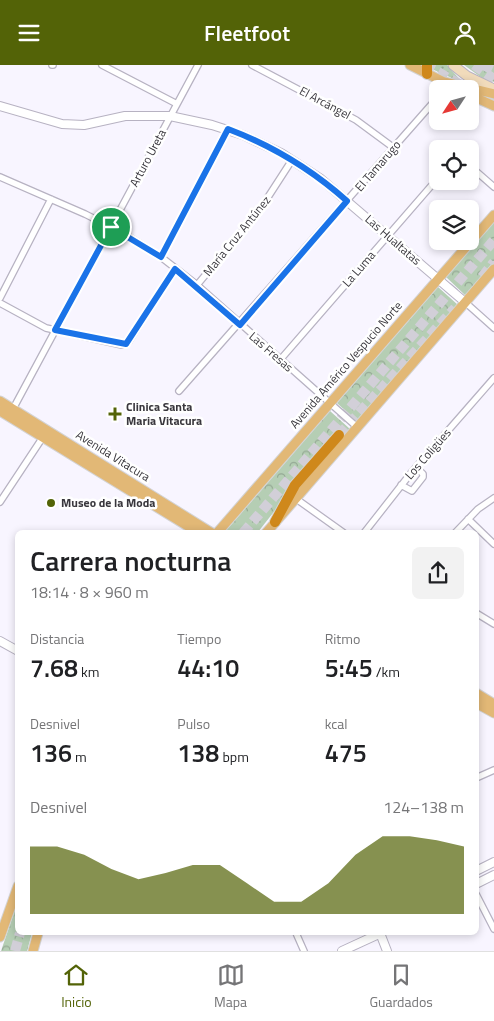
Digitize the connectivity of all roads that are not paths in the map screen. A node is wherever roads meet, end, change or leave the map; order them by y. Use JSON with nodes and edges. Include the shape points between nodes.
{"nodes":[{"id":1,"x":102,"y":65,"type":"edge"},
{"id":2,"x":198,"y":65,"type":"edge"},
{"id":3,"x":252,"y":65,"type":"edge"},
{"id":4,"x":410,"y":65,"type":"edge"},
{"id":5,"x":453,"y":65,"type":"edge"},
{"id":6,"x":427,"y":69,"type":"edge"},
{"id":7,"x":437,"y":80,"type":"edge"},
{"id":8,"x":494,"y":89,"type":"edge"},
{"id":9,"x":479,"y":91,"type":"edge"},
{"id":10,"x":494,"y":94,"type":"edge"},
{"id":11,"x":479,"y":99,"type":"edge"},
{"id":12,"x":177,"y":104,"type":"junction"},
{"id":13,"x":0,"y":106,"type":"edge"},
{"id":14,"x":494,"y":106,"type":"edge"},
{"id":15,"x":429,"y":107,"type":"edge"},
{"id":16,"x":170,"y":116,"type":"junction"},
{"id":17,"x":228,"y":129,"type":"junction"},
{"id":18,"x":394,"y":148,"type":"junction"},
{"id":19,"x":292,"y":160,"type":"junction"},
{"id":20,"x":479,"y":174,"type":"edge"},
{"id":21,"x":0,"y":177,"type":"edge"},
{"id":22,"x":494,"y":187,"type":"edge"},
{"id":23,"x":429,"y":188,"type":"edge"},
{"id":24,"x":51,"y":199,"type":"junction"},
{"id":25,"x":347,"y":201,"type":"junction"},
{"id":26,"x":494,"y":215,"type":"edge"},
{"id":27,"x":111,"y":227,"type":"junction"},
{"id":28,"x":387,"y":235,"type":"junction"},
{"id":29,"x":161,"y":257,"type":"junction"},
{"id":30,"x":175,"y":269,"type":"junction"},
{"id":31,"x":494,"y":269,"type":"edge"},
{"id":32,"x":438,"y":279,"type":"junction"},
{"id":33,"x":197,"y":285,"type":"junction"},
{"id":34,"x":0,"y":298,"type":"edge"},
{"id":35,"x":0,"y":303,"type":"edge"},
{"id":36,"x":466,"y":303,"type":"junction"},
{"id":37,"x":240,"y":325,"type":"junction"},
{"id":38,"x":494,"y":328,"type":"edge"},
{"id":39,"x":55,"y":330,"type":"junction"},
{"id":40,"x":280,"y":360,"type":"junction"},
{"id":41,"x":494,"y":378,"type":"edge"},
{"id":42,"x":179,"y":391,"type":"dead end"},
{"id":43,"x":0,"y":401,"type":"edge"},
{"id":44,"x":330,"y":403,"type":"junction"},
{"id":45,"x":12,"y":409,"type":"junction"},
{"id":46,"x":0,"y":411,"type":"edge"},
{"id":47,"x":357,"y":427,"type":"junction"},
{"id":48,"x":338,"y":435,"type":"tunnel mouth"},
{"id":49,"x":43,"y":437,"type":"junction"},
{"id":50,"x":416,"y":467,"type":"junction"},
{"id":51,"x":401,"y":485,"type":"junction"},
{"id":52,"x":1,"y":497,"type":"edge"},
{"id":53,"x":296,"y":498,"type":"junction"},
{"id":54,"x":494,"y":498,"type":"edge"},
{"id":55,"x":468,"y":519,"type":"junction"},
{"id":56,"x":274,"y":523,"type":"junction"},
{"id":57,"x":194,"y":530,"type":"edge"},
{"id":58,"x":207,"y":530,"type":"edge"},
{"id":59,"x":220,"y":530,"type":"edge"},
{"id":60,"x":268,"y":530,"type":"edge"},
{"id":61,"x":340,"y":530,"type":"edge"},
{"id":62,"x":366,"y":530,"type":"edge"},
{"id":63,"x":458,"y":530,"type":"edge"},
{"id":64,"x":494,"y":544,"type":"edge"},
{"id":65,"x":479,"y":615,"type":"edge"},
{"id":66,"x":494,"y":625,"type":"edge"},
{"id":67,"x":0,"y":641,"type":"edge"},
{"id":68,"x":15,"y":649,"type":"edge"},
{"id":69,"x":479,"y":695,"type":"edge"},
{"id":70,"x":494,"y":704,"type":"edge"},
{"id":71,"x":479,"y":705,"type":"edge"},
{"id":72,"x":494,"y":713,"type":"edge"},
{"id":73,"x":494,"y":770,"type":"edge"},
{"id":74,"x":479,"y":777,"type":"edge"},
{"id":75,"x":494,"y":862,"type":"edge"},
{"id":76,"x":479,"y":870,"type":"edge"},
{"id":77,"x":494,"y":875,"type":"edge"},
{"id":78,"x":479,"y":882,"type":"edge"},
{"id":79,"x":15,"y":894,"type":"edge"},
{"id":80,"x":479,"y":900,"type":"edge"},
{"id":81,"x":494,"y":929,"type":"edge"},
{"id":82,"x":37,"y":935,"type":"edge"},
{"id":83,"x":297,"y":935,"type":"edge"},
{"id":84,"x":377,"y":935,"type":"edge"},
{"id":85,"x":382,"y":935,"type":"edge"},
{"id":86,"x":0,"y":937,"type":"edge"},
{"id":87,"x":33,"y":951,"type":"edge"},
{"id":88,"x":304,"y":951,"type":"edge"},
{"id":89,"x":342,"y":951,"type":"edge"},
{"id":90,"x":387,"y":951,"type":"edge"}],
"edges":[{"from":1,"to":12,"type":"street"},
{"from":2,"to":12,"type":"street","name":"Arturo Ureta"},
{"from":3,"to":18,"type":"street","name":"El Arcángel","via":[[356,120]]},
{"from":4,"to":6,"type":"main road"},
{"from":5,"to":8,"type":"main road","via":[[467,77]]},
{"from":6,"to":7,"type":"main road"},
{"from":9,"to":10,"type":"main road"},
{"from":11,"to":14,"type":"main road"},
{"from":12,"to":16,"type":"street","name":"Arturo Ureta"},
{"from":13,"to":16,"type":"street","name":"Las Hualtatas","via":[[37,119],[73,125],[125,116]]},
{"from":15,"to":18,"type":"street","name":"El Tamarugo"},
{"from":16,"to":17,"type":"street","name":"Las Hualtatas"},
{"from":16,"to":27,"type":"street","name":"Arturo Ureta"},
{"from":17,"to":19,"type":"street","name":"Las Hualtatas"},
{"from":17,"to":29,"type":"street"},
{"from":18,"to":25,"type":"street","name":"El Tamarugo"},
{"from":19,"to":25,"type":"street","name":"Las Hualtatas"},
{"from":19,"to":33,"type":"street","name":"María Cruz Antúnez","via":[[260,211]]},
{"from":20,"to":22,"type":"street"},
{"from":21,"to":24,"type":"street","name":"Las Fresas"},
{"from":23,"to":28,"type":"street","name":"La Luma"},
{"from":24,"to":27,"type":"street","name":"Las Fresas"},
{"from":24,"to":34,"type":"street"},
{"from":25,"to":28,"type":"street","name":"Las Hualtatas"},
{"from":25,"to":37,"type":"street","name":"El Tamarugo"},
{"from":26,"to":32,"type":"main road","name":"Avenida Américo Vespucio Norte"},
{"from":27,"to":29,"type":"street","name":"Las Fresas"},
{"from":27,"to":39,"type":"street","name":"Arturo Ureta"},
{"from":28,"to":32,"type":"street","name":"Las Hualtatas"},
{"from":28,"to":40,"type":"street","name":"La Luma"},
{"from":29,"to":30,"type":"street","name":"Las Fresas"},
{"from":30,"to":33,"type":"street","name":"Las Fresas"},
{"from":30,"to":39,"type":"street","via":[[126,344]]},
{"from":31,"to":36,"type":"main road"},
{"from":32,"to":36,"type":"street","name":"Las Hualtatas"},
{"from":32,"to":44,"type":"main road","name":"Avenida Américo Vespucio Norte"},
{"from":33,"to":37,"type":"street","name":"Las Fresas"},
{"from":35,"to":39,"type":"street","via":[[36,324]]},
{"from":36,"to":38,"type":"street","name":"Las Hualtatas"},
{"from":36,"to":47,"type":"main road"},
{"from":37,"to":40,"type":"street","name":"Las Fresas"},
{"from":37,"to":42,"type":"street","name":"El Tamarugo"},
{"from":39,"to":45,"type":"street","name":"Arturo Ureta"},
{"from":40,"to":44,"type":"street","name":"Las Fresas"},
{"from":41,"to":50,"type":"street","name":"Los Coligües"},
{"from":43,"to":45,"type":"main road","name":"Avenida Vitacura"},
{"from":44,"to":47,"type":"street","name":"Las Fresas"},
{"from":44,"to":59,"type":"main road","name":"Avenida Américo Vespucio Norte"},
{"from":45,"to":58,"type":"main road","name":"Avenida Vitacura"},
{"from":46,"to":49,"type":"main road","name":"Avenida Vitacura"},
{"from":47,"to":53,"type":"main road"},
{"from":48,"to":56,"type":"highway","via":[[295,485]]},
{"from":49,"to":52,"type":"street"},
{"from":49,"to":57,"type":"main road","name":"Avenida Vitacura"},
{"from":50,"to":51,"type":"street","name":"Los Coligües"},
{"from":50,"to":51,"type":"street","via":[[423,477],[412,491]]},
{"from":51,"to":62,"type":"street","name":"Los Coligües"},
{"from":53,"to":56,"type":"main road"},
{"from":53,"to":61,"type":"street"},
{"from":54,"to":55,"type":"street"},
{"from":55,"to":63,"type":"street"},
{"from":55,"to":64,"type":"street"},
{"from":56,"to":60,"type":"main road"},
{"from":65,"to":66,"type":"street"},
{"from":67,"to":68,"type":"street"},
{"from":69,"to":70,"type":"main road"},
{"from":71,"to":72,"type":"main road"},
{"from":73,"to":74,"type":"street"},
{"from":75,"to":76,"type":"street"},
{"from":77,"to":78,"type":"street"},
{"from":79,"to":86,"type":"main road"},
{"from":80,"to":81,"type":"street"},
{"from":82,"to":87,"type":"main road"},
{"from":83,"to":88,"type":"street"},
{"from":84,"to":89,"type":"street"},
{"from":85,"to":90,"type":"street"}]}
